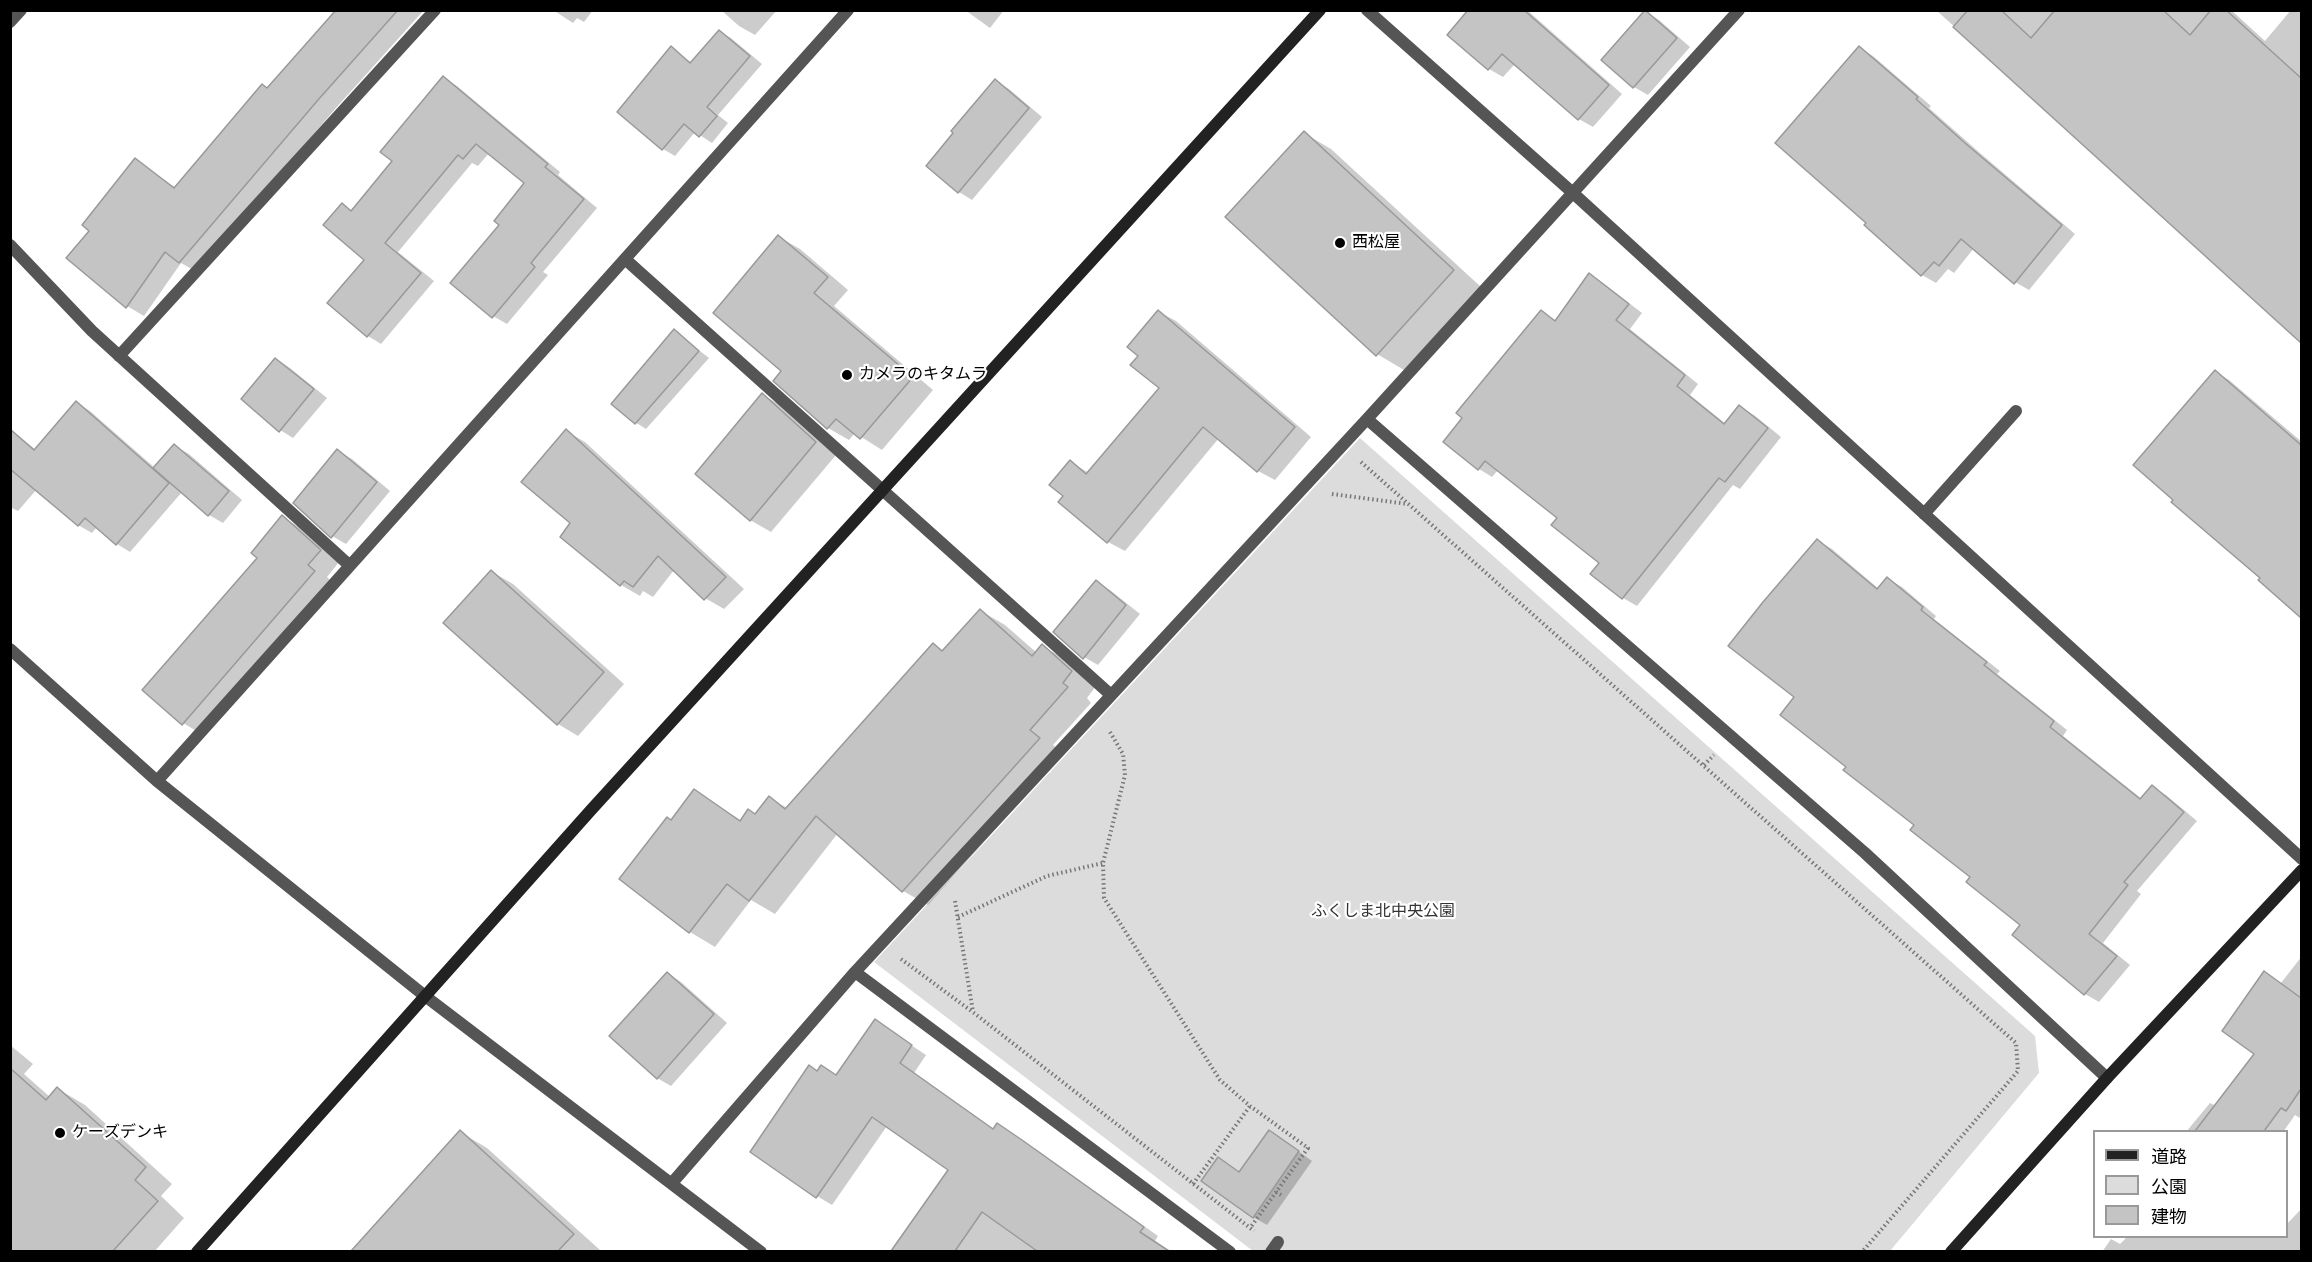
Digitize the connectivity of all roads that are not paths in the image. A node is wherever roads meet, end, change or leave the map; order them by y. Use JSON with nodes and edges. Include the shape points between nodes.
{"nodes":[{"id":1,"x":21,"y":10,"type":"edge"},
{"id":2,"x":435,"y":10,"type":"edge"},
{"id":3,"x":848,"y":10,"type":"edge"},
{"id":4,"x":1320,"y":10,"type":"edge"},
{"id":5,"x":1367,"y":10,"type":"edge"},
{"id":6,"x":1739,"y":10,"type":"edge"},
{"id":7,"x":10,"y":22,"type":"edge"},
{"id":8,"x":1573,"y":193,"type":"junction"},
{"id":9,"x":10,"y":245,"type":"edge"},
{"id":10,"x":625,"y":259,"type":"junction"},
{"id":11,"x":119,"y":356,"type":"junction"},
{"id":12,"x":2016,"y":411,"type":"dead end"},
{"id":13,"x":1367,"y":418,"type":"junction"},
{"id":14,"x":883,"y":490,"type":"junction"},
{"id":15,"x":1924,"y":514,"type":"junction"},
{"id":16,"x":349,"y":566,"type":"junction"},
{"id":17,"x":10,"y":649,"type":"edge"},
{"id":18,"x":1111,"y":695,"type":"junction"},
{"id":19,"x":157,"y":781,"type":"junction"},
{"id":20,"x":2301,"y":859,"type":"edge"},
{"id":21,"x":2301,"y":870,"type":"edge"},
{"id":22,"x":855,"y":972,"type":"junction"},
{"id":23,"x":425,"y":996,"type":"junction"},
{"id":24,"x":2107,"y":1078,"type":"junction"},
{"id":25,"x":672,"y":1183,"type":"junction"},
{"id":26,"x":196,"y":1251,"type":"edge"},
{"id":27,"x":761,"y":1251,"type":"edge"},
{"id":28,"x":1230,"y":1251,"type":"edge"},
{"id":29,"x":1951,"y":1251,"type":"edge"}],
"edges":[{"from":1,"to":7,"type":"street"},
{"from":2,"to":11,"type":"street"},
{"from":3,"to":10,"type":"street"},
{"from":4,"to":14,"type":"street"},
{"from":5,"to":8,"type":"street"},
{"from":6,"to":8,"type":"street"},
{"from":8,"to":13,"type":"street"},
{"from":8,"to":15,"type":"street"},
{"from":9,"to":11,"type":"street"},
{"from":10,"to":14,"type":"street"},
{"from":10,"to":16,"type":"street"},
{"from":11,"to":16,"type":"street"},
{"from":12,"to":15,"type":"street"},
{"from":13,"to":18,"type":"street"},
{"from":13,"to":24,"type":"street","via":[[1865,853]]},
{"from":14,"to":18,"type":"street"},
{"from":14,"to":23,"type":"street"},
{"from":15,"to":20,"type":"street"},
{"from":16,"to":19,"type":"street"},
{"from":17,"to":19,"type":"street"},
{"from":18,"to":22,"type":"street"},
{"from":19,"to":23,"type":"street"},
{"from":21,"to":24,"type":"street"},
{"from":22,"to":25,"type":"street"},
{"from":22,"to":28,"type":"street"},
{"from":23,"to":25,"type":"street"},
{"from":23,"to":26,"type":"street"},
{"from":24,"to":29,"type":"street"},
{"from":25,"to":27,"type":"street"}]}
